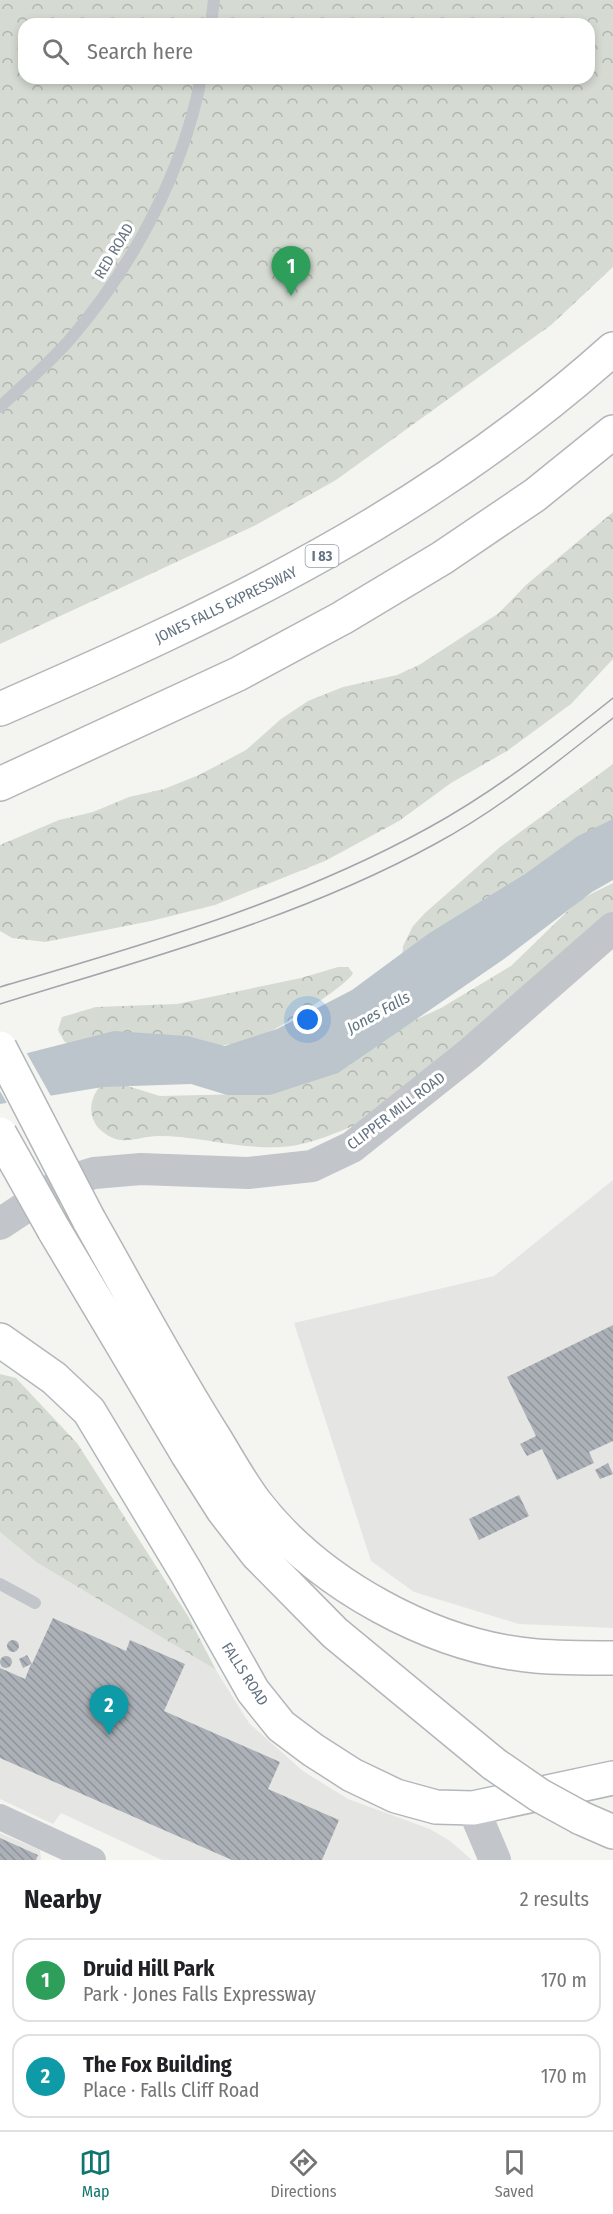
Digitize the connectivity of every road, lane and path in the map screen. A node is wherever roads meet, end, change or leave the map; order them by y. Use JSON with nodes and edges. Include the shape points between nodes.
{"nodes":[{"id":1,"x":214,"y":0,"type":"edge"},
{"id":2,"x":212,"y":18,"type":"edge"},
{"id":3,"x":200,"y":84,"type":"edge"},
{"id":4,"x":613,"y":350,"type":"edge"},
{"id":5,"x":0,"y":407,"type":"edge"},
{"id":6,"x":613,"y":432,"type":"edge"},
{"id":7,"x":0,"y":709,"type":"edge"},
{"id":8,"x":0,"y":784,"type":"edge"},
{"id":9,"x":613,"y":928,"type":"edge"},
{"id":10,"x":0,"y":1048,"type":"edge"},
{"id":11,"x":0,"y":1134,"type":"edge"},
{"id":12,"x":0,"y":1224,"type":"edge"},
{"id":13,"x":0,"y":1340,"type":"edge"},
{"id":14,"x":0,"y":1584,"type":"edge"},
{"id":15,"x":35,"y":1603,"type":"dead end"},
{"id":16,"x":613,"y":1658,"type":"edge"},
{"id":17,"x":613,"y":1778,"type":"edge"},
{"id":18,"x":473,"y":1808,"type":"junction"},
{"id":19,"x":0,"y":1817,"type":"edge"},
{"id":20,"x":613,"y":1832,"type":"edge"},
{"id":21,"x":78,"y":1857,"type":"edge"},
{"id":22,"x":495,"y":1860,"type":"edge"}],
"edges":[{"from":1,"to":2,"type":"lane"},
{"from":3,"to":5,"type":"lane","name":"RED ROAD","via":[[174,170],[142,234],[108,289],[72,338]]},
{"from":4,"to":7,"type":"main road","name":"JONES FALLS EXPRESSWAY","number":"I 83","via":[[495,445],[411,503],[307,565],[205,618]]},
{"from":6,"to":8,"type":"main road","via":[[535,495],[442,558],[342,618],[238,674]]},
{"from":9,"to":12,"type":"street","name":"CLIPPER MILL ROAD","via":[[469,1054],[352,1147],[312,1166],[248,1173],[94,1173],[62,1183]]},
{"from":10,"to":16,"type":"main road","bridge":true,"via":[[89,1220],[191,1401],[255,1502],[291,1542],[353,1590],[395,1613],[484,1647],[534,1656]]},
{"from":11,"to":20,"type":"main road","bridge":true,"via":[[194,1465],[257,1554],[335,1633],[494,1764],[538,1795]]},
{"from":13,"to":18,"type":"main road","name":"FALLS ROAD","via":[[54,1378],[89,1411],[253,1691],[281,1725],[332,1763],[396,1796],[436,1807]]},
{"from":14,"to":15,"type":"lane"},
{"from":17,"to":18,"type":"main road","name":"FALLS ROAD"},
{"from":18,"to":22,"type":"street"},
{"from":19,"to":21,"type":"street"}]}
